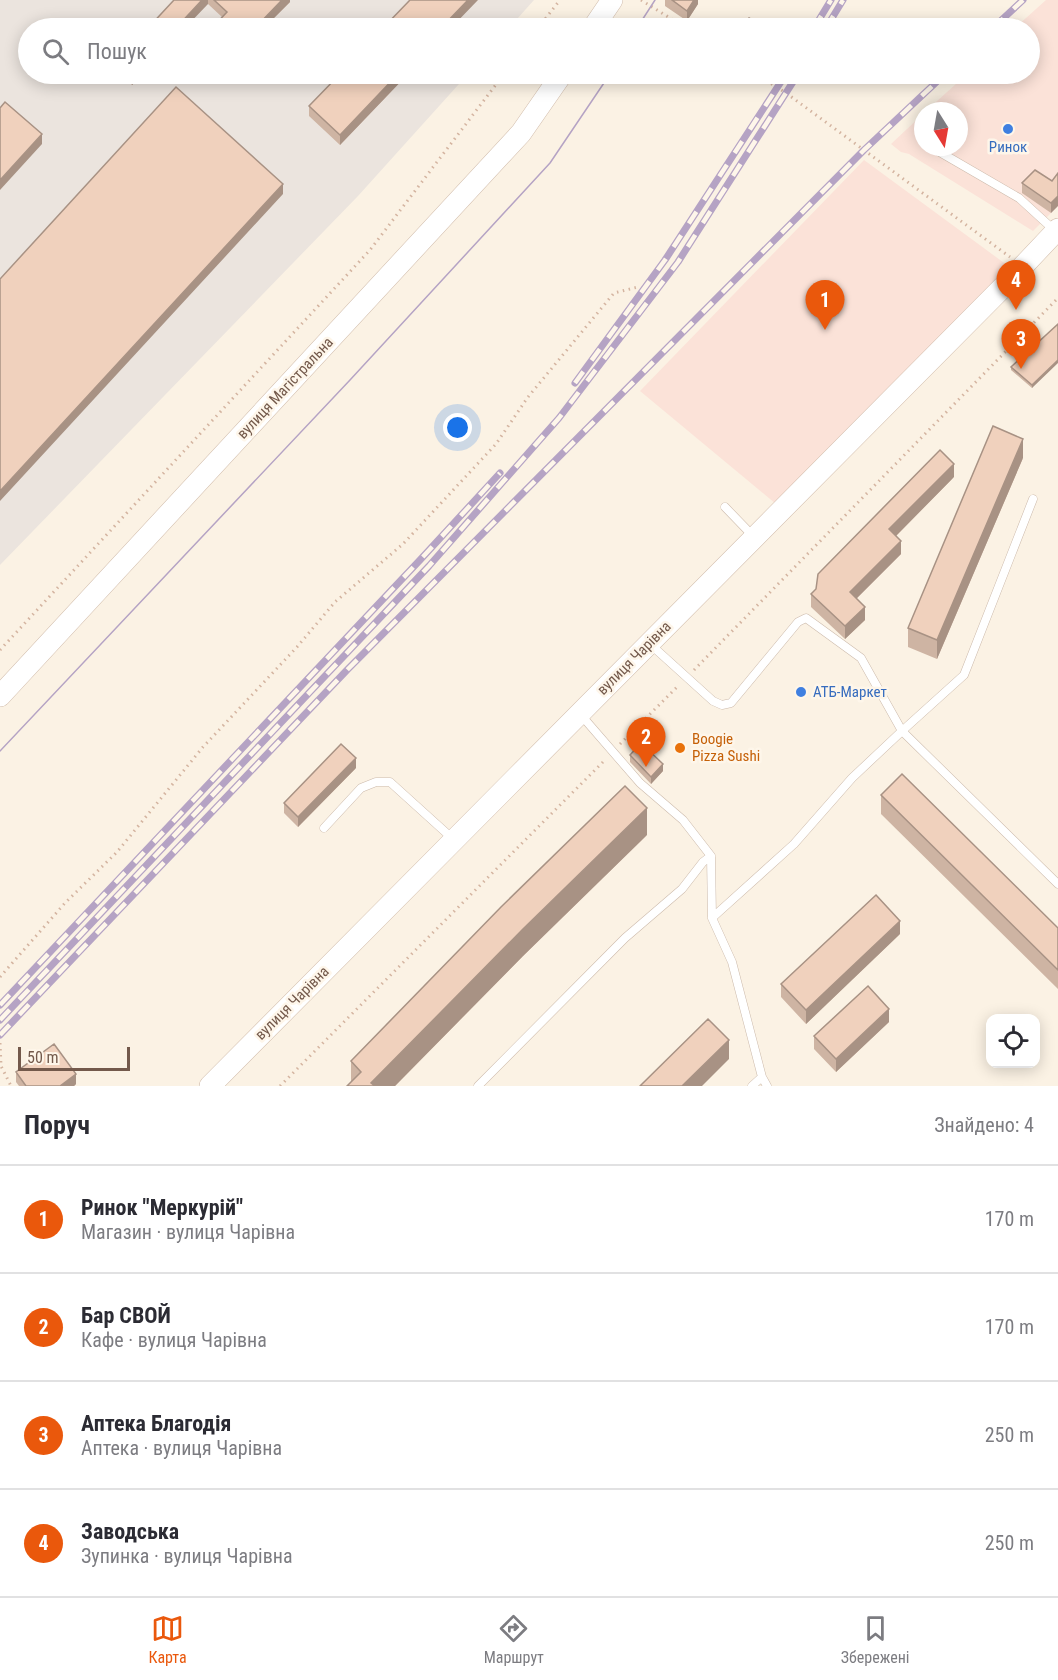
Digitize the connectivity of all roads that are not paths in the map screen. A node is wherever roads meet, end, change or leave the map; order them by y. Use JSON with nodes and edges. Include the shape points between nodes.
{"nodes":[{"id":1,"x":612,"y":0,"type":"edge"},
{"id":2,"x":600,"y":18,"type":"edge"},
{"id":3,"x":555,"y":84,"type":"edge"},
{"id":4,"x":947,"y":156,"type":"edge"},
{"id":5,"x":1057,"y":230,"type":"edge"},
{"id":6,"x":1033,"y":499,"type":"dead end"},
{"id":7,"x":725,"y":507,"type":"dead end"},
{"id":8,"x":754,"y":537,"type":"junction"},
{"id":9,"x":649,"y":643,"type":"junction"},
{"id":10,"x":0,"y":696,"type":"edge"},
{"id":11,"x":580,"y":713,"type":"junction"},
{"id":12,"x":902,"y":731,"type":"junction"},
{"id":13,"x":324,"y":828,"type":"dead end"},
{"id":14,"x":454,"y":840,"type":"junction"},
{"id":15,"x":711,"y":856,"type":"junction"},
{"id":16,"x":1058,"y":884,"type":"edge"},
{"id":17,"x":712,"y":918,"type":"junction"},
{"id":18,"x":762,"y":1077,"type":"junction"},
{"id":19,"x":210,"y":1086,"type":"edge"},
{"id":20,"x":478,"y":1086,"type":"edge"},
{"id":21,"x":752,"y":1086,"type":"edge"},
{"id":22,"x":767,"y":1086,"type":"edge"}],
"edges":[{"from":1,"to":2,"type":"main road"},
{"from":3,"to":10,"type":"main road","name":"вулиця Магістральна","via":[[521,133]]},
{"from":4,"to":5,"type":"lane","via":[[1019,198]]},
{"from":5,"to":8,"type":"main road","name":"вулиця Чарівна"},
{"from":6,"to":12,"type":"lane","via":[[963,675]]},
{"from":7,"to":8,"type":"lane"},
{"from":8,"to":9,"type":"main road","name":"вулиця Чарівна"},
{"from":9,"to":11,"type":"main road","name":"вулиця Чарівна"},
{"from":9,"to":12,"type":"lane","via":[[713,701],[730,704],[798,622],[806,618],[861,658]]},
{"from":11,"to":14,"type":"main road","name":"вулиця Чарівна"},
{"from":11,"to":15,"type":"lane","via":[[640,783],[683,820]]},
{"from":12,"to":16,"type":"lane"},
{"from":12,"to":17,"type":"lane","via":[[852,778],[794,844]]},
{"from":13,"to":14,"type":"lane","via":[[361,788],[390,782]]},
{"from":14,"to":19,"type":"main road","name":"вулиця Чарівна"},
{"from":15,"to":17,"type":"lane"},
{"from":15,"to":20,"type":"lane","via":[[682,889],[625,938]]},
{"from":17,"to":18,"type":"lane","via":[[732,962]]},
{"from":18,"to":21,"type":"lane"},
{"from":18,"to":22,"type":"lane"}]}
